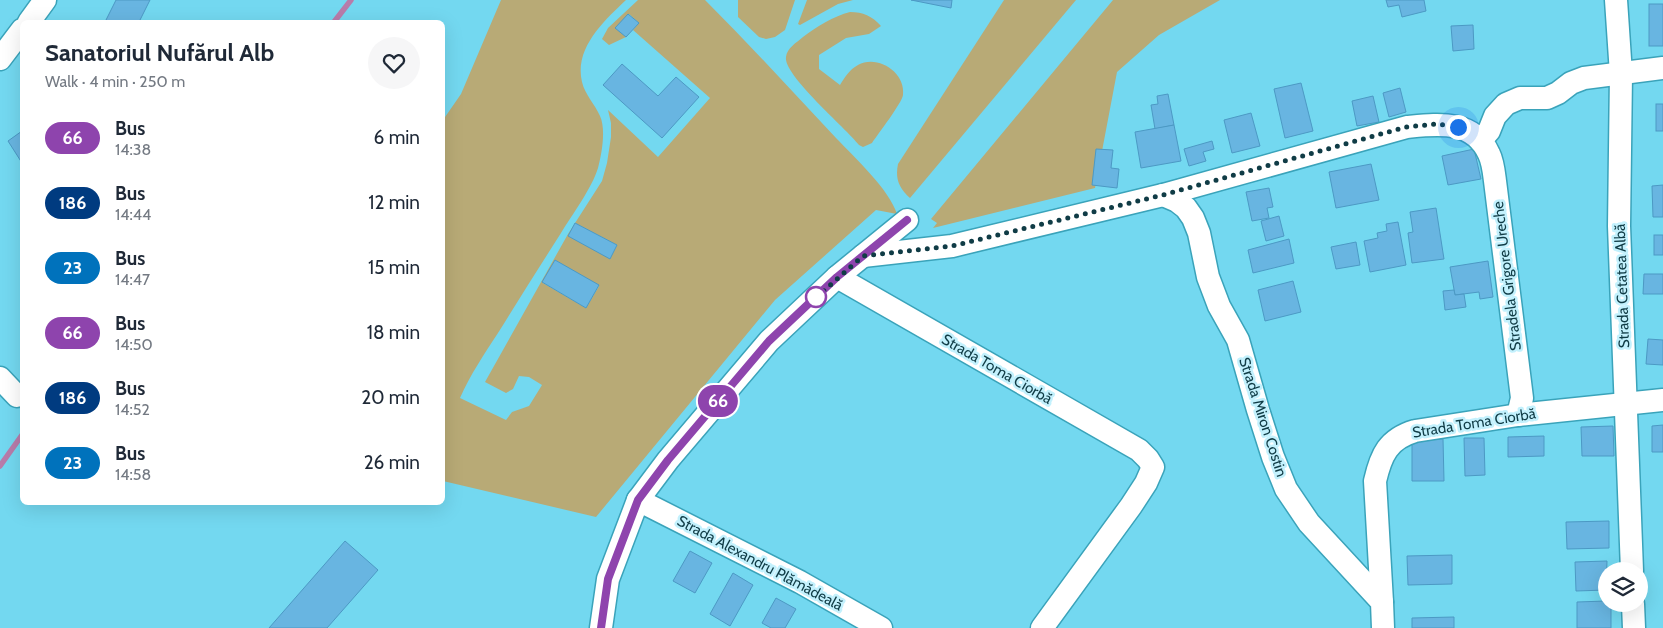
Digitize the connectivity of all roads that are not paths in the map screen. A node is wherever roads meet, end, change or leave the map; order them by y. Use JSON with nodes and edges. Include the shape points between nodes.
{"nodes":[{"id":1,"x":45,"y":0,"type":"edge"},
{"id":2,"x":1616,"y":0,"type":"edge"},
{"id":3,"x":30,"y":20,"type":"edge"},
{"id":4,"x":20,"y":33,"type":"edge"},
{"id":5,"x":0,"y":59,"type":"edge"},
{"id":6,"x":1663,"y":68,"type":"edge"},
{"id":7,"x":1621,"y":74,"type":"junction"},
{"id":8,"x":1481,"y":140,"type":"junction"},
{"id":9,"x":1163,"y":195,"type":"junction"},
{"id":10,"x":907,"y":220,"type":"dead end"},
{"id":11,"x":863,"y":256,"type":"junction"},
{"id":12,"x":837,"y":277,"type":"junction"},
{"id":13,"x":0,"y":378,"type":"edge"},
{"id":14,"x":17,"y":396,"type":"dead end"},
{"id":15,"x":1663,"y":400,"type":"edge"},
{"id":16,"x":1626,"y":404,"type":"junction"},
{"id":17,"x":1518,"y":415,"type":"junction"},
{"id":18,"x":638,"y":500,"type":"junction"},
{"id":19,"x":1632,"y":562,"type":"edge"},
{"id":20,"x":1382,"y":602,"type":"junction"},
{"id":21,"x":1633,"y":612,"type":"edge"},
{"id":22,"x":601,"y":628,"type":"edge"},
{"id":23,"x":881,"y":628,"type":"edge"},
{"id":24,"x":1042,"y":628,"type":"edge"},
{"id":25,"x":1383,"y":628,"type":"edge"},
{"id":26,"x":1634,"y":628,"type":"edge"}],
"edges":[{"from":1,"to":3,"type":"street"},
{"from":2,"to":7,"type":"street","name":"Strada Cetatea Albă"},
{"from":4,"to":5,"type":"street"},
{"from":6,"to":7,"type":"street"},
{"from":7,"to":8,"type":"street","via":[[1584,78],[1547,98],[1520,98],[1506,104]]},
{"from":7,"to":16,"type":"street","name":"Strada Cetatea Albă","via":[[1619,226]]},
{"from":8,"to":9,"type":"street","via":[[1458,127],[1437,124],[1406,127]]},
{"from":8,"to":17,"type":"street","name":"Stradela Grigore Ureche","via":[[1490,155],[1495,181],[1522,398]]},
{"from":9,"to":11,"type":"street","via":[[952,246]]},
{"from":9,"to":20,"type":"street","name":"Strada Miron Costin","via":[[1177,201],[1194,218],[1208,277],[1219,306],[1238,340],[1286,489],[1309,523]]},
{"from":10,"to":11,"type":"street"},
{"from":11,"to":12,"type":"street"},
{"from":12,"to":18,"type":"street","via":[[769,341]]},
{"from":12,"to":24,"type":"street","name":"Strada Toma Ciorbă","via":[[1139,450],[1153,467],[1131,506]]},
{"from":13,"to":14,"type":"street"},
{"from":15,"to":16,"type":"street","name":"Strada Toma Ciorbă"},
{"from":16,"to":17,"type":"street","name":"Strada Toma Ciorbă"},
{"from":16,"to":19,"type":"street","name":"Strada Cetatea Albă"},
{"from":17,"to":20,"type":"street","name":"Strada Toma Ciorbă","via":[[1415,431],[1401,436],[1389,446],[1374,481]]},
{"from":18,"to":22,"type":"street","via":[[608,579]]},
{"from":18,"to":23,"type":"street","name":"Strada Alexandru Plămădeală","via":[[800,582]]},
{"from":20,"to":25,"type":"street"},
{"from":21,"to":26,"type":"street"}]}
